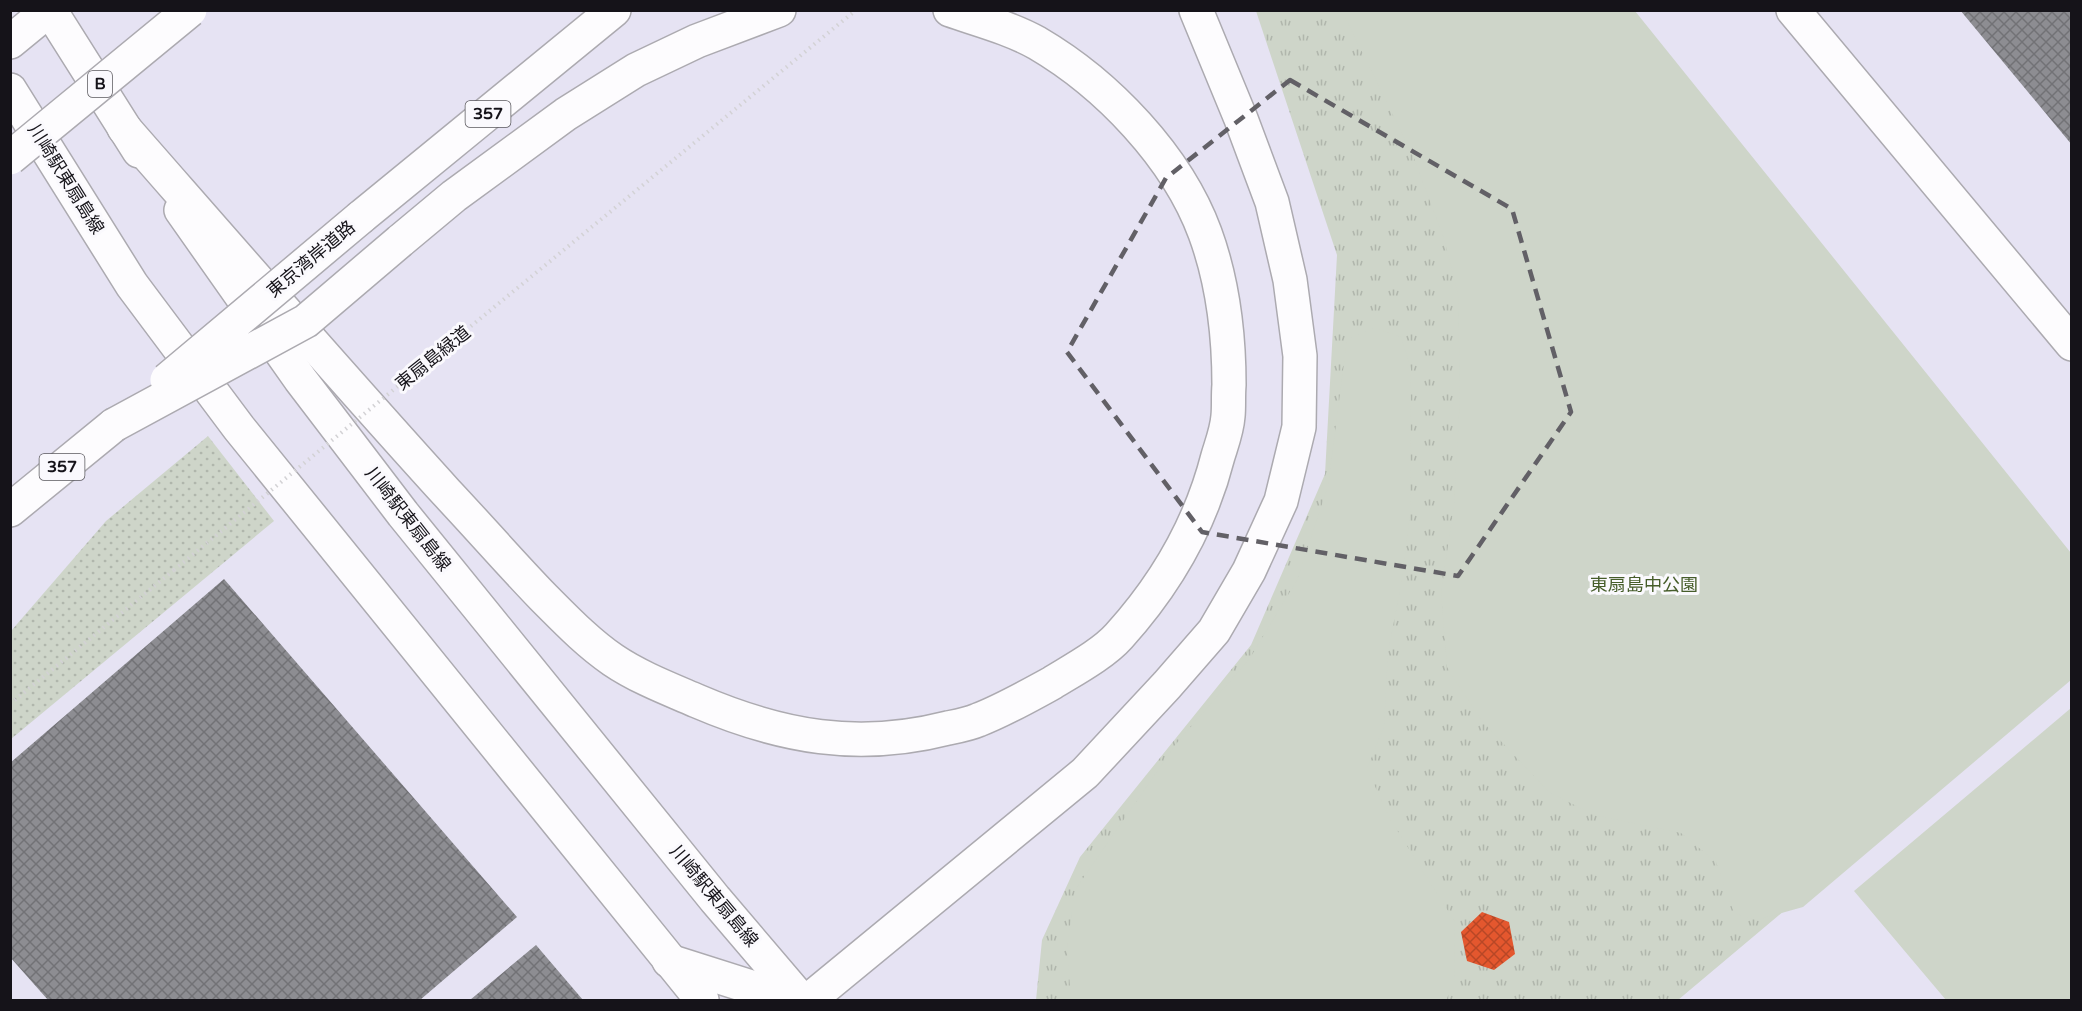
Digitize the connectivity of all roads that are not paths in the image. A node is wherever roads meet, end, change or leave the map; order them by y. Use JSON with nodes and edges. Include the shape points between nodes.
{"nodes":[{"id":1,"x":50,"y":10,"type":"edge"},
{"id":2,"x":190,"y":10,"type":"edge"},
{"id":3,"x":614,"y":10,"type":"edge"},
{"id":4,"x":779,"y":10,"type":"edge"},
{"id":5,"x":950,"y":10,"type":"edge"},
{"id":6,"x":1196,"y":10,"type":"edge"},
{"id":7,"x":1793,"y":10,"type":"edge"},
{"id":8,"x":10,"y":42,"type":"edge"},
{"id":9,"x":10,"y":90,"type":"edge"},
{"id":10,"x":124,"y":128,"type":"junction"},
{"id":11,"x":10,"y":158,"type":"edge"},
{"id":12,"x":2072,"y":344,"type":"edge"},
{"id":13,"x":114,"y":425,"type":"junction"},
{"id":14,"x":10,"y":510,"type":"edge"},
{"id":15,"x":669,"y":961,"type":"junction"},
{"id":16,"x":702,"y":1000,"type":"edge"},
{"id":17,"x":792,"y":1000,"type":"edge"},
{"id":18,"x":801,"y":1000,"type":"edge"},
{"id":19,"x":809,"y":1000,"type":"edge"}],
"edges":[{"from":1,"to":8,"type":"main road"},
{"from":1,"to":10,"type":"main road","name":"川崎駅東扇島線"},
{"from":2,"to":11,"type":"main road","number":"B","bridge":true},
{"from":3,"to":13,"type":"main road","name":"東京湾岸道路","number":"357","bridge":true},
{"from":4,"to":13,"type":"main road","bridge":true,"via":[[697,41],[636,70],[566,114],[454,196],[306,321]]},
{"from":5,"to":10,"type":"main road","via":[[1035,42],[1076,70],[1113,100],[1176,174],[1205,231],[1222,289],[1229,353],[1228,420],[1211,483],[1185,545],[1116,640],[1026,698],[976,721],[917,736],[871,741],[779,730],[734,717],[615,662],[575,629],[522,575]]},
{"from":6,"to":19,"type":"main road","via":[[1272,202],[1290,280],[1300,356],[1299,427],[1281,501],[1214,631],[1092,765]]},
{"from":7,"to":12,"type":"main road"},
{"from":9,"to":15,"type":"main road","name":"川崎駅東扇島線","via":[[132,285],[239,428]]},
{"from":10,"to":18,"type":"main road","name":"川崎駅東扇島線","via":[[300,379],[403,514]]},
{"from":13,"to":14,"type":"main road","name":"東京湾岸道路","number":"357"},
{"from":15,"to":16,"type":"main road","name":"川崎駅東扇島線"},
{"from":15,"to":17,"type":"main road"}]}
